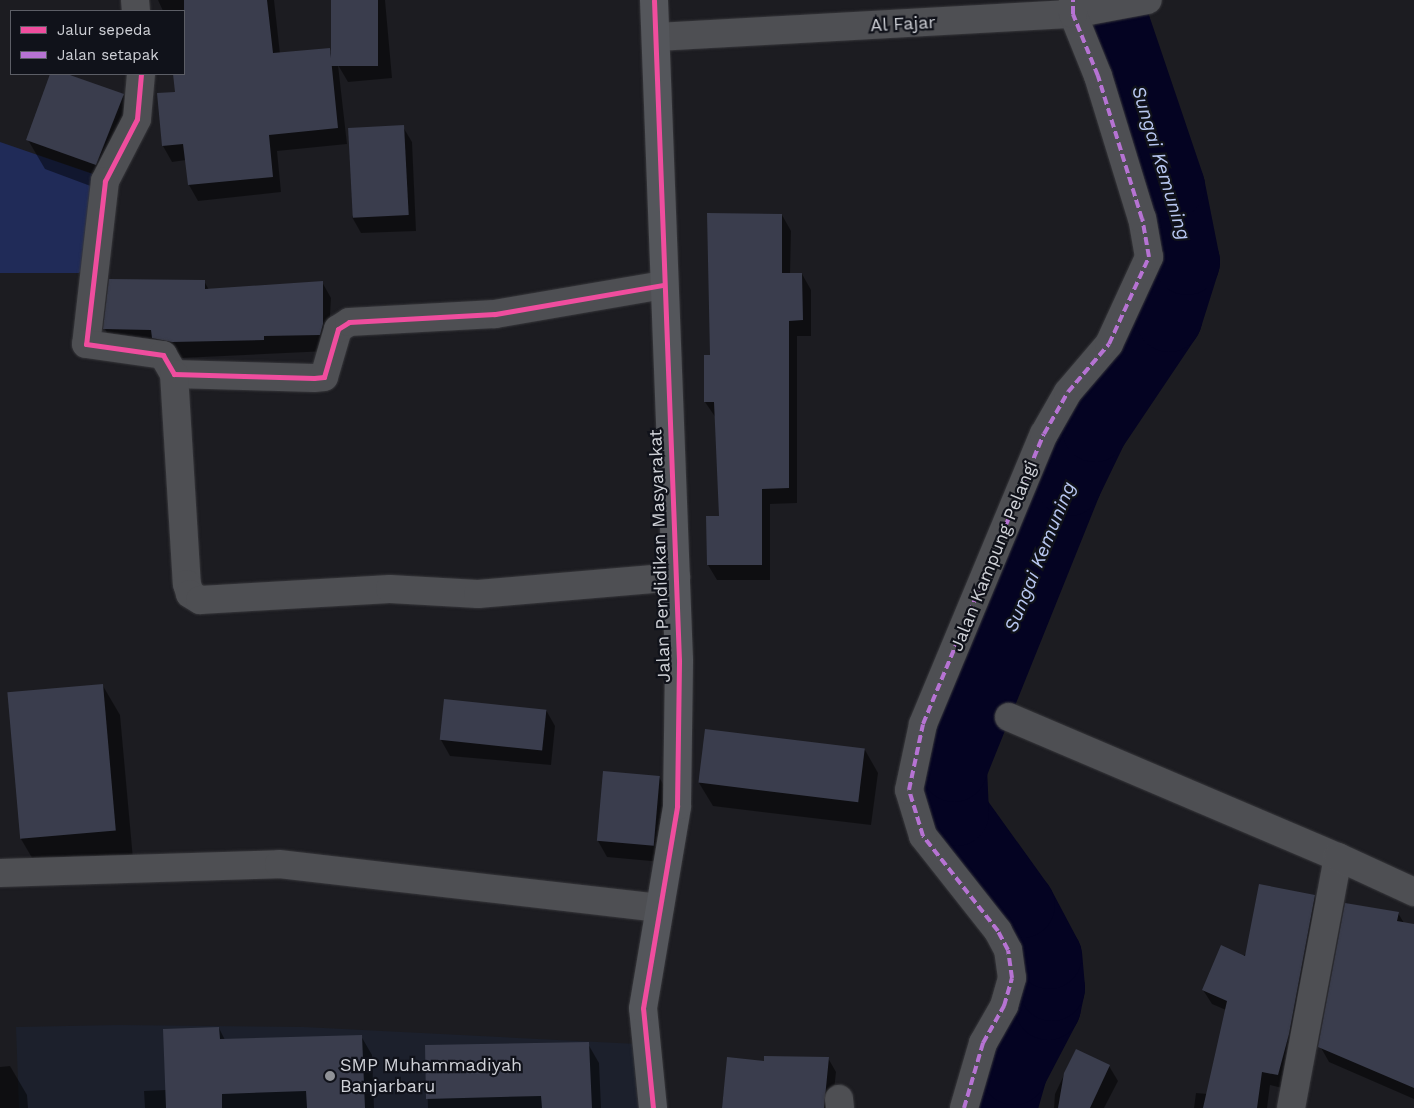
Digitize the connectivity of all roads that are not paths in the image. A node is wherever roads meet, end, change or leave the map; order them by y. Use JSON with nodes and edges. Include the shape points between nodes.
{"nodes":[{"id":1,"x":654,"y":0,"type":"edge"},
{"id":2,"x":1144,"y":1,"type":"edge"},
{"id":3,"x":1076,"y":9,"type":"edge"},
{"id":4,"x":657,"y":37,"type":"junction"},
{"id":5,"x":141,"y":75,"type":"edge"},
{"id":6,"x":663,"y":285,"type":"junction"},
{"id":7,"x":174,"y":374,"type":"junction"},
{"id":8,"x":676,"y":578,"type":"junction"},
{"id":9,"x":1009,"y":717,"type":"dead end"},
{"id":10,"x":1338,"y":857,"type":"junction"},
{"id":11,"x":0,"y":873,"type":"edge"},
{"id":12,"x":1414,"y":892,"type":"edge"},
{"id":13,"x":658,"y":908,"type":"junction"},
{"id":14,"x":653,"y":1108,"type":"edge"},
{"id":15,"x":964,"y":1108,"type":"edge"},
{"id":16,"x":1291,"y":1108,"type":"edge"}],
"edges":[{"from":1,"to":4,"type":"street","name":"Jalan Pendidikan Masyarakat"},
{"from":2,"to":3,"type":"street","name":"Al Fajar"},
{"from":3,"to":4,"type":"street","name":"Al Fajar"},
{"from":3,"to":15,"type":"street","name":"Jalan Kampung Pelangi","via":[[1149,257],[1109,344],[1068,392],[1044,434],[923,724],[909,790],[923,836],[998,931],[1008,950],[1012,978],[1004,1006],[983,1043]]},
{"from":4,"to":6,"type":"street","name":"Jalan Pendidikan Masyarakat"},
{"from":5,"to":7,"type":"street","via":[[137,119],[105,181],[86,344],[164,354]]},
{"from":6,"to":7,"type":"street","via":[[495,314],[349,322],[338,329],[324,377]]},
{"from":6,"to":8,"type":"street","name":"Jalan Pendidikan Masyarakat"},
{"from":7,"to":8,"type":"street","via":[[187,584],[190,594],[200,600],[390,589],[478,594]]},
{"from":8,"to":13,"type":"street","name":"Jalan Pendidikan Masyarakat","via":[[677,806]]},
{"from":9,"to":10,"type":"street"},
{"from":10,"to":12,"type":"street"},
{"from":10,"to":16,"type":"street"},
{"from":11,"to":13,"type":"street","via":[[279,864]]},
{"from":13,"to":14,"type":"street","name":"Jalan Pendidikan Masyarakat","via":[[643,1008]]}]}
